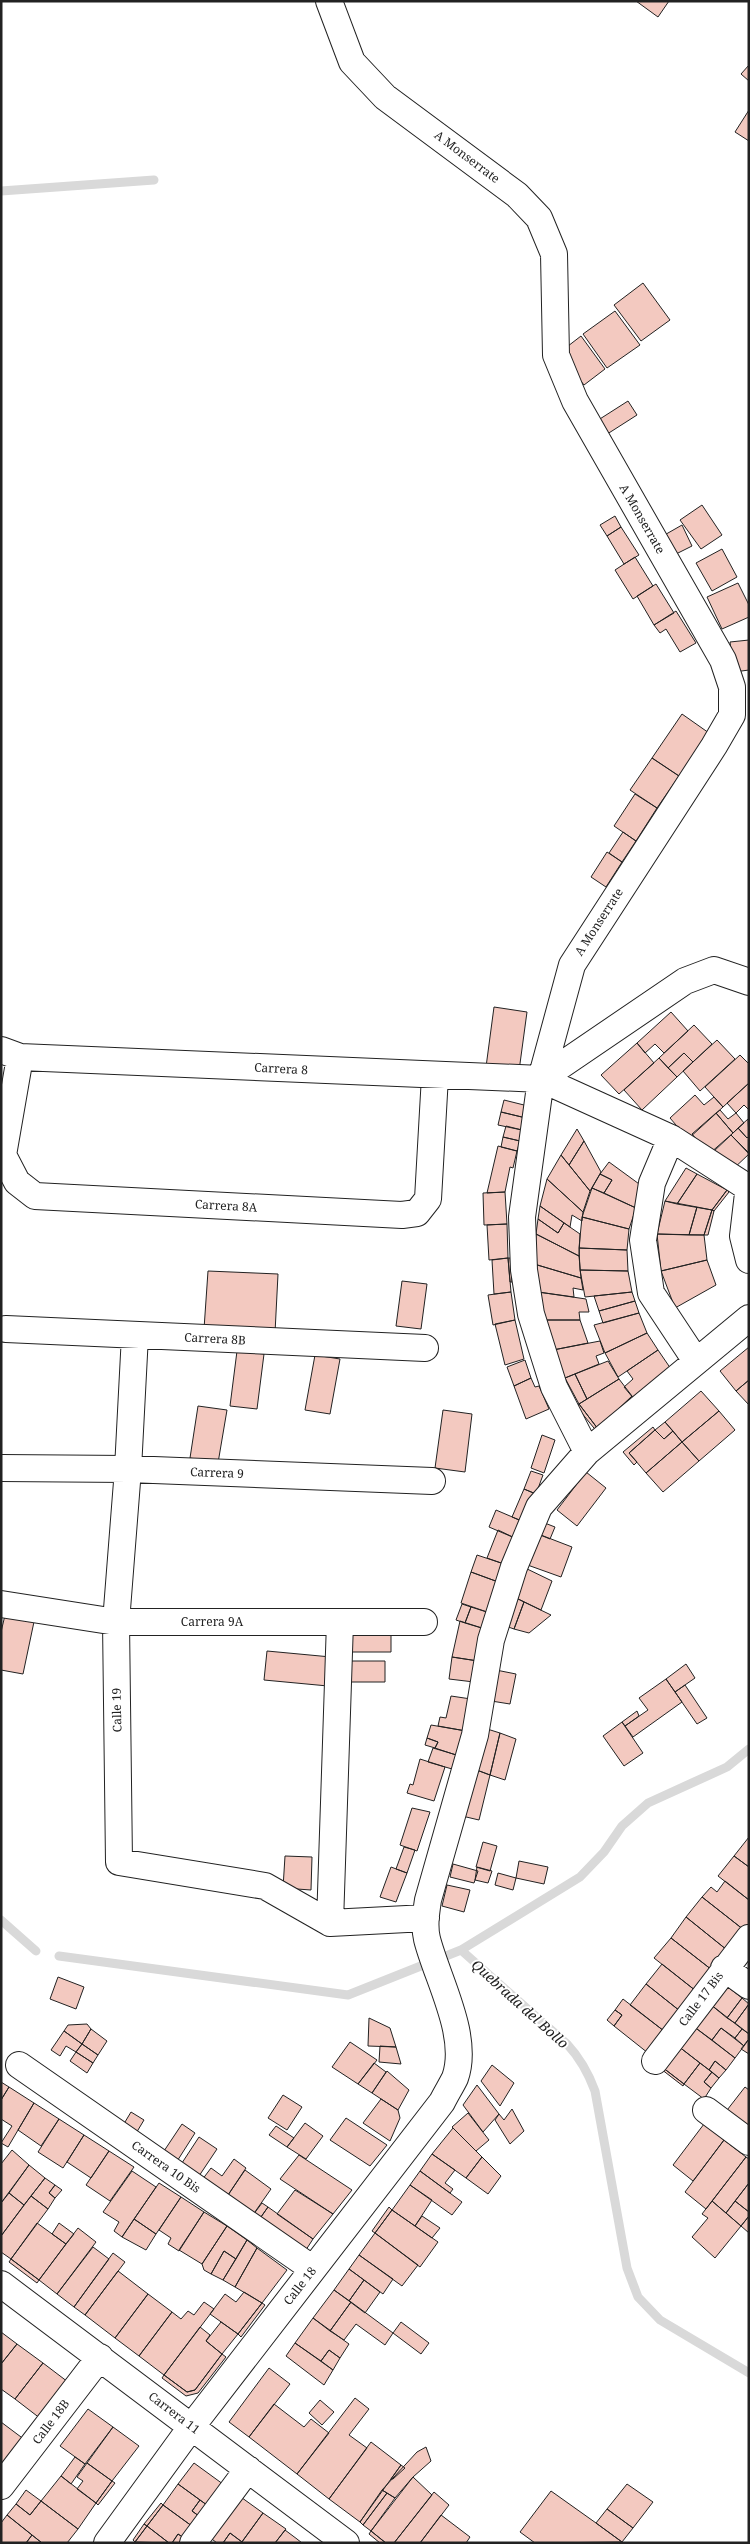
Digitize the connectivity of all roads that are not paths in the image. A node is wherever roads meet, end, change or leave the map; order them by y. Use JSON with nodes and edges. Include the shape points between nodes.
{"nodes":[{"id":1,"x":329,"y":1,"type":"edge"},
{"id":2,"x":749,"y":982,"type":"edge"},
{"id":3,"x":11,"y":1053,"type":"edge"},
{"id":4,"x":435,"y":1076,"type":"junction"},
{"id":5,"x":541,"y":1079,"type":"junction"},
{"id":6,"x":671,"y":1138,"type":"junction"},
{"id":7,"x":748,"y":1186,"type":"edge"},
{"id":8,"x":749,"y":1260,"type":"edge"},
{"id":9,"x":749,"y":1318,"type":"edge"},
{"id":10,"x":6,"y":1329,"type":"dead end"},
{"id":11,"x":135,"y":1335,"type":"junction"},
{"id":12,"x":425,"y":1348,"type":"dead end"},
{"id":13,"x":696,"y":1361,"type":"junction"},
{"id":14,"x":587,"y":1452,"type":"junction"},
{"id":15,"x":1,"y":1468,"type":"edge"},
{"id":16,"x":128,"y":1469,"type":"junction"},
{"id":17,"x":432,"y":1480,"type":"dead end"},
{"id":18,"x":1,"y":1604,"type":"edge"},
{"id":19,"x":116,"y":1622,"type":"junction"},
{"id":20,"x":340,"y":1622,"type":"junction"},
{"id":21,"x":424,"y":1622,"type":"dead end"},
{"id":22,"x":330,"y":1923,"type":"junction"},
{"id":23,"x":426,"y":1928,"type":"junction"},
{"id":24,"x":749,"y":1938,"type":"edge"},
{"id":25,"x":724,"y":1968,"type":"junction"},
{"id":26,"x":749,"y":1986,"type":"edge"},
{"id":27,"x":654,"y":2061,"type":"dead end"},
{"id":28,"x":19,"y":2065,"type":"dead end"},
{"id":29,"x":706,"y":2110,"type":"dead end"},
{"id":30,"x":749,"y":2142,"type":"edge"},
{"id":31,"x":313,"y":2269,"type":"junction"},
{"id":32,"x":1,"y":2284,"type":"edge"},
{"id":33,"x":100,"y":2357,"type":"junction"},
{"id":34,"x":192,"y":2426,"type":"junction"},
{"id":35,"x":248,"y":2469,"type":"junction"},
{"id":36,"x":1,"y":2486,"type":"edge"},
{"id":37,"x":107,"y":2543,"type":"edge"},
{"id":38,"x":193,"y":2543,"type":"edge"},
{"id":39,"x":346,"y":2543,"type":"edge"}],
"edges":[{"from":1,"to":5,"type":"street","name":"A Monserrate","via":[[352,62],[385,97],[517,195],[539,218],[554,254],[556,355],[574,401],[723,660],[732,687],[732,716],[572,965]]},
{"from":2,"to":5,"type":"street","via":[[714,970],[685,981]]},
{"from":3,"to":4,"type":"street","name":"Carrera 8"},
{"from":3,"to":4,"type":"street","name":"Carrera 8A","via":[[2,1154],[17,1182],[36,1196],[402,1215],[416,1212],[428,1199]]},
{"from":4,"to":5,"type":"street","name":"Carrera 8"},
{"from":5,"to":6,"type":"street"},
{"from":5,"to":14,"type":"street","name":"A Monserrate","via":[[522,1217],[524,1270],[531,1314],[554,1387]]},
{"from":6,"to":7,"type":"street"},
{"from":6,"to":13,"type":"street","via":[[652,1183],[643,1240],[652,1293]]},
{"from":7,"to":8,"type":"street","via":[[743,1236]]},
{"from":9,"to":13,"type":"street"},
{"from":10,"to":11,"type":"street","name":"Carrera 8B"},
{"from":11,"to":12,"type":"street","name":"Carrera 8B"},
{"from":11,"to":16,"type":"street","name":"Calle 19"},
{"from":13,"to":14,"type":"street"},
{"from":14,"to":23,"type":"street","via":[[539,1507],[514,1567],[491,1640],[475,1735]]},
{"from":15,"to":16,"type":"street","name":"Carrera 9"},
{"from":16,"to":17,"type":"street","name":"Carrera 9"},
{"from":16,"to":19,"type":"street","name":"Calle 19"},
{"from":18,"to":19,"type":"street","name":"Carrera 9A"},
{"from":19,"to":20,"type":"street","name":"Carrera 9A"},
{"from":19,"to":22,"type":"street","name":"Calle 19","via":[[119,1862],[265,1886]]},
{"from":20,"to":21,"type":"street","name":"Carrera 9A"},
{"from":20,"to":22,"type":"street"},
{"from":22,"to":23,"type":"street"},
{"from":23,"to":31,"type":"street","name":"Calle 18","via":[[458,2048],[455,2076],[442,2102]]},
{"from":24,"to":25,"type":"street","name":"Calle 17 Bis"},
{"from":25,"to":26,"type":"street"},
{"from":25,"to":27,"type":"street","name":"Calle 17 Bis"},
{"from":28,"to":31,"type":"street","name":"Carrera 10 Bis"},
{"from":29,"to":30,"type":"street"},
{"from":31,"to":34,"type":"street","name":"Calle 18"},
{"from":32,"to":33,"type":"street","name":"Carrera 11"},
{"from":33,"to":34,"type":"street","name":"Carrera 11"},
{"from":33,"to":36,"type":"street","name":"Calle 18B"},
{"from":34,"to":35,"type":"street","name":"Carrera 11"},
{"from":34,"to":37,"type":"street","name":"Calle 18"},
{"from":35,"to":38,"type":"street"},
{"from":35,"to":39,"type":"street","name":"Carrera 11"}]}
